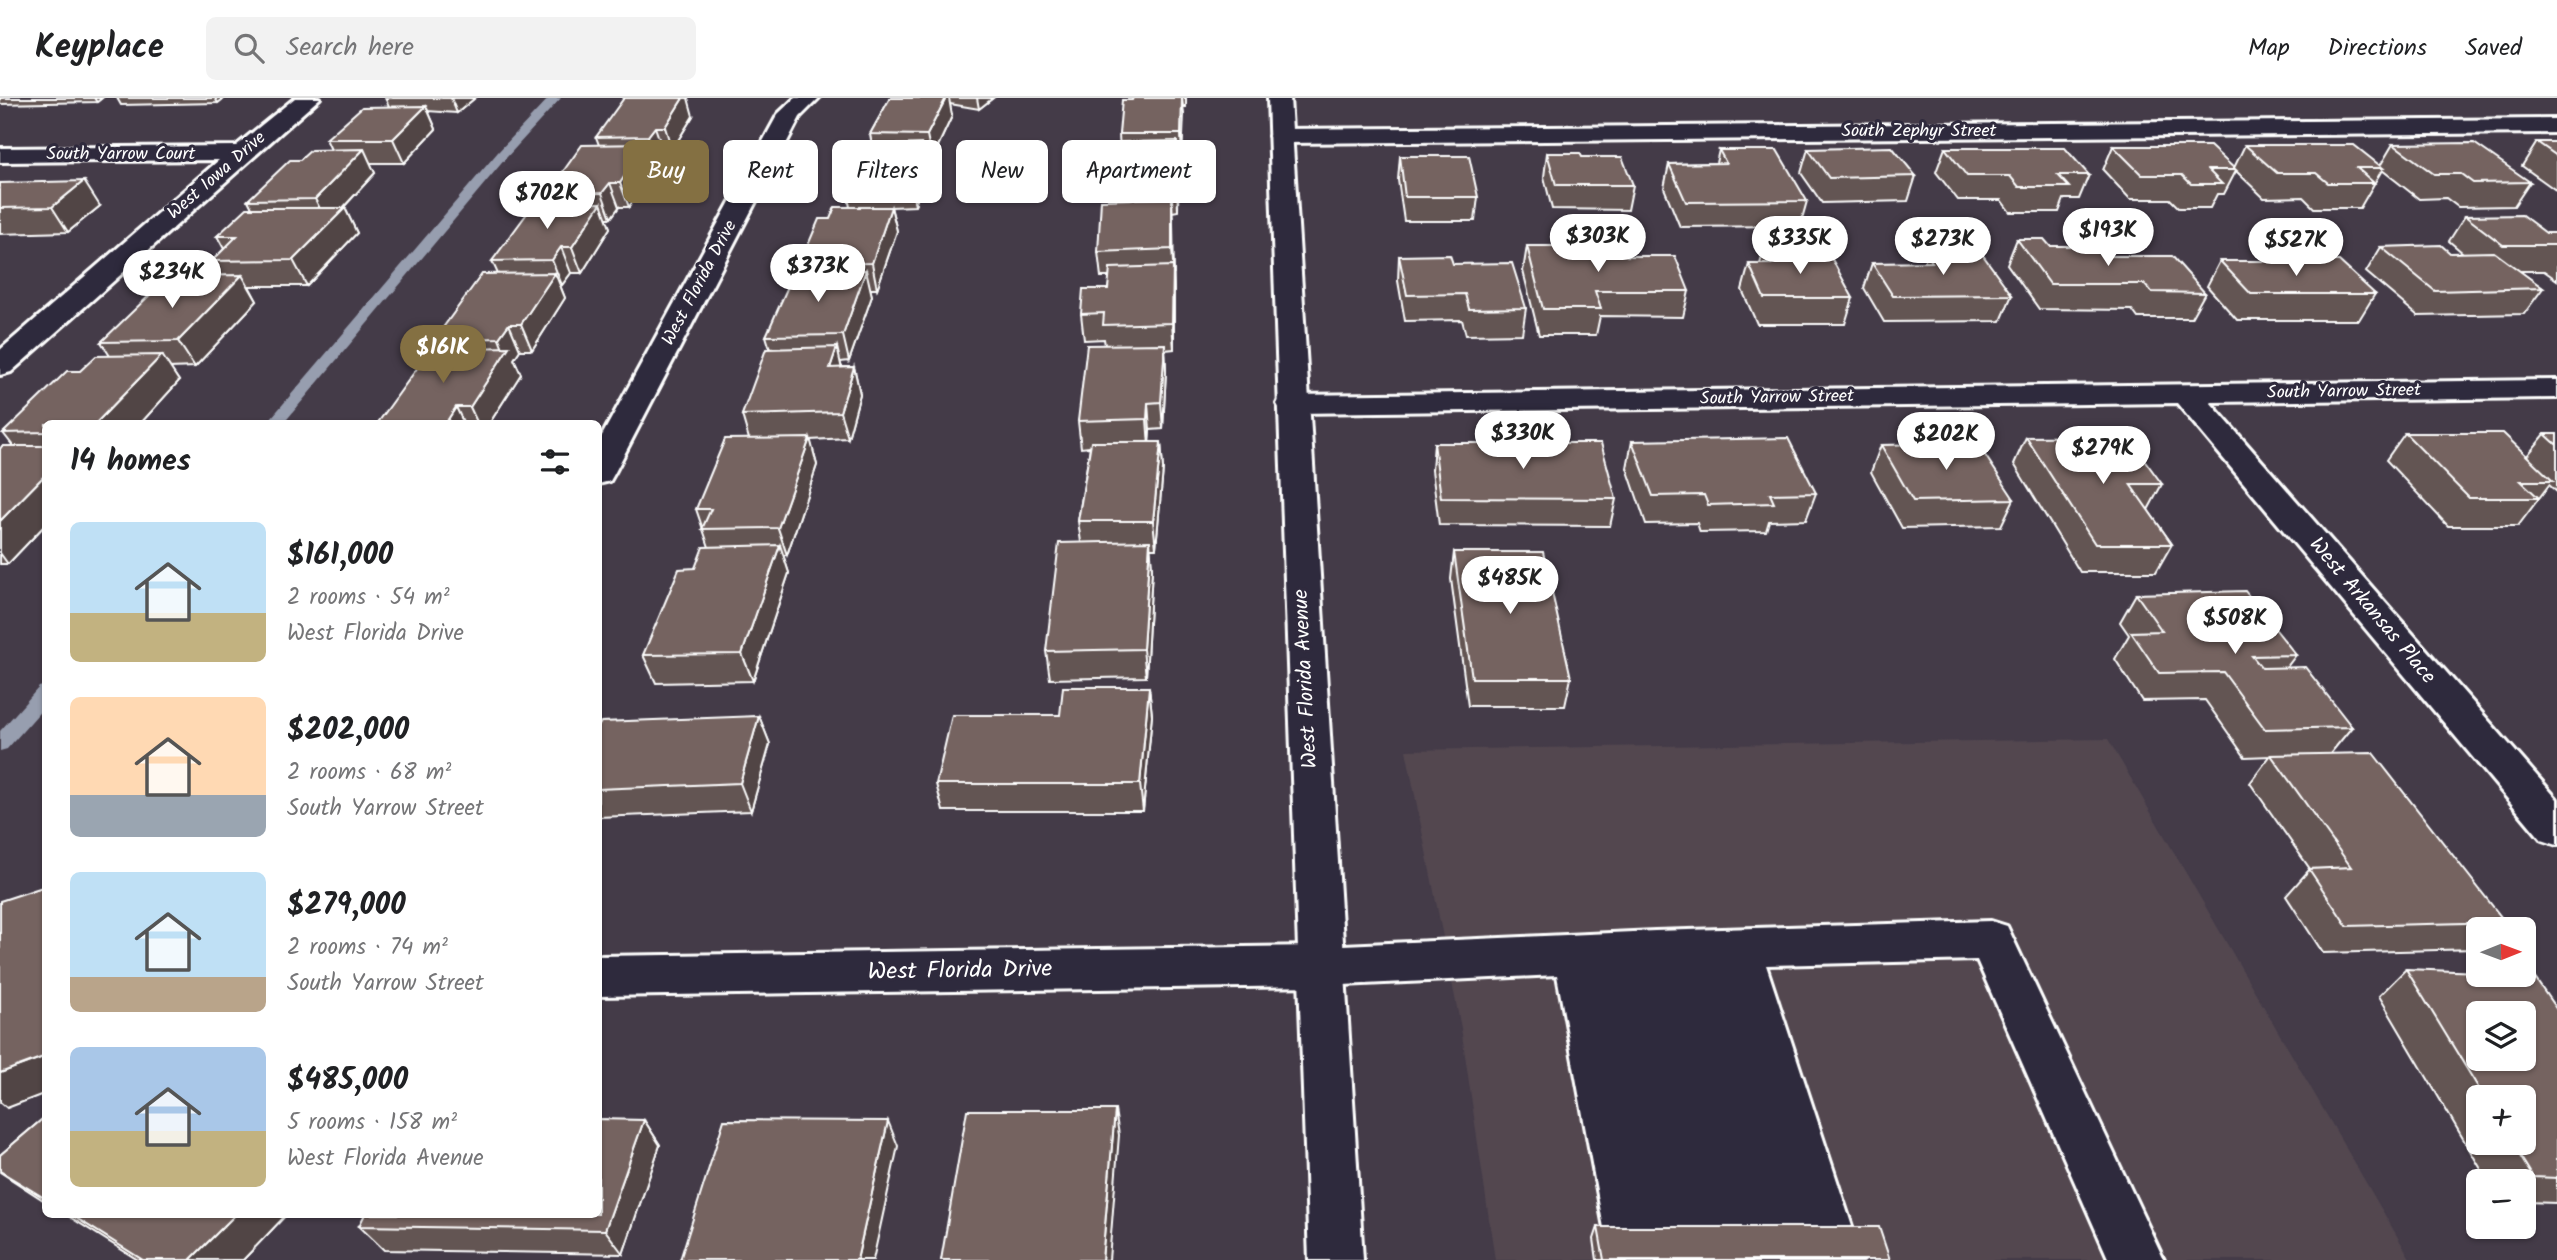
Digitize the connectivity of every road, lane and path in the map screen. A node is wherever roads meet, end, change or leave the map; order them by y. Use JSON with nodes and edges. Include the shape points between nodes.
{"nodes":[{"id":1,"x":309,"y":98,"type":"edge"},
{"id":2,"x":808,"y":98,"type":"edge"},
{"id":3,"x":1279,"y":98,"type":"edge"},
{"id":4,"x":2557,"y":126,"type":"edge"},
{"id":5,"x":1281,"y":136,"type":"junction"},
{"id":6,"x":243,"y":153,"type":"junction"},
{"id":7,"x":0,"y":155,"type":"edge"},
{"id":8,"x":0,"y":366,"type":"edge"},
{"id":9,"x":2557,"y":389,"type":"edge"},
{"id":10,"x":2186,"y":394,"type":"junction"},
{"id":11,"x":1292,"y":404,"type":"junction"},
{"id":12,"x":602,"y":466,"type":"edge"},
{"id":13,"x":2557,"y":828,"type":"edge"},
{"id":14,"x":1656,"y":950,"type":"junction"},
{"id":15,"x":1321,"y":966,"type":"junction"},
{"id":16,"x":602,"y":976,"type":"edge"},
{"id":17,"x":1336,"y":1260,"type":"edge"},
{"id":18,"x":1637,"y":1260,"type":"edge"},
{"id":19,"x":1683,"y":1260,"type":"edge"},
{"id":20,"x":1734,"y":1260,"type":"edge"},
{"id":21,"x":1788,"y":1260,"type":"edge"},
{"id":22,"x":1836,"y":1260,"type":"edge"},
{"id":23,"x":2137,"y":1260,"type":"edge"}],
"edges":[{"from":1,"to":6,"type":"street","name":"West Iowa Drive"},
{"from":2,"to":12,"type":"street","name":"West Florida Drive","via":[[790,114]]},
{"from":3,"to":5,"type":"street","name":"West Florida Avenue"},
{"from":4,"to":5,"type":"street","name":"South Zephyr Street"},
{"from":5,"to":11,"type":"street","name":"West Florida Avenue"},
{"from":6,"to":7,"type":"street","name":"South Yarrow Court"},
{"from":6,"to":8,"type":"street","name":"West Iowa Drive"},
{"from":9,"to":10,"type":"street","name":"South Yarrow Street"},
{"from":10,"to":11,"type":"street","name":"South Yarrow Street"},
{"from":10,"to":13,"type":"street","name":"West Arkansas Place"},
{"from":11,"to":15,"type":"street","name":"West Florida Avenue"},
{"from":14,"to":15,"type":"street","name":"West Florida Drive"},
{"from":14,"to":18,"type":"street"},
{"from":14,"to":19,"type":"street"},
{"from":14,"to":20,"type":"street"},
{"from":14,"to":21,"type":"street"},
{"from":14,"to":22,"type":"street"},
{"from":14,"to":23,"type":"street","name":"West Florida Drive","via":[[1991,940]]},
{"from":15,"to":16,"type":"street","name":"West Florida Drive"},
{"from":15,"to":17,"type":"street","name":"West Florida Avenue"}]}
